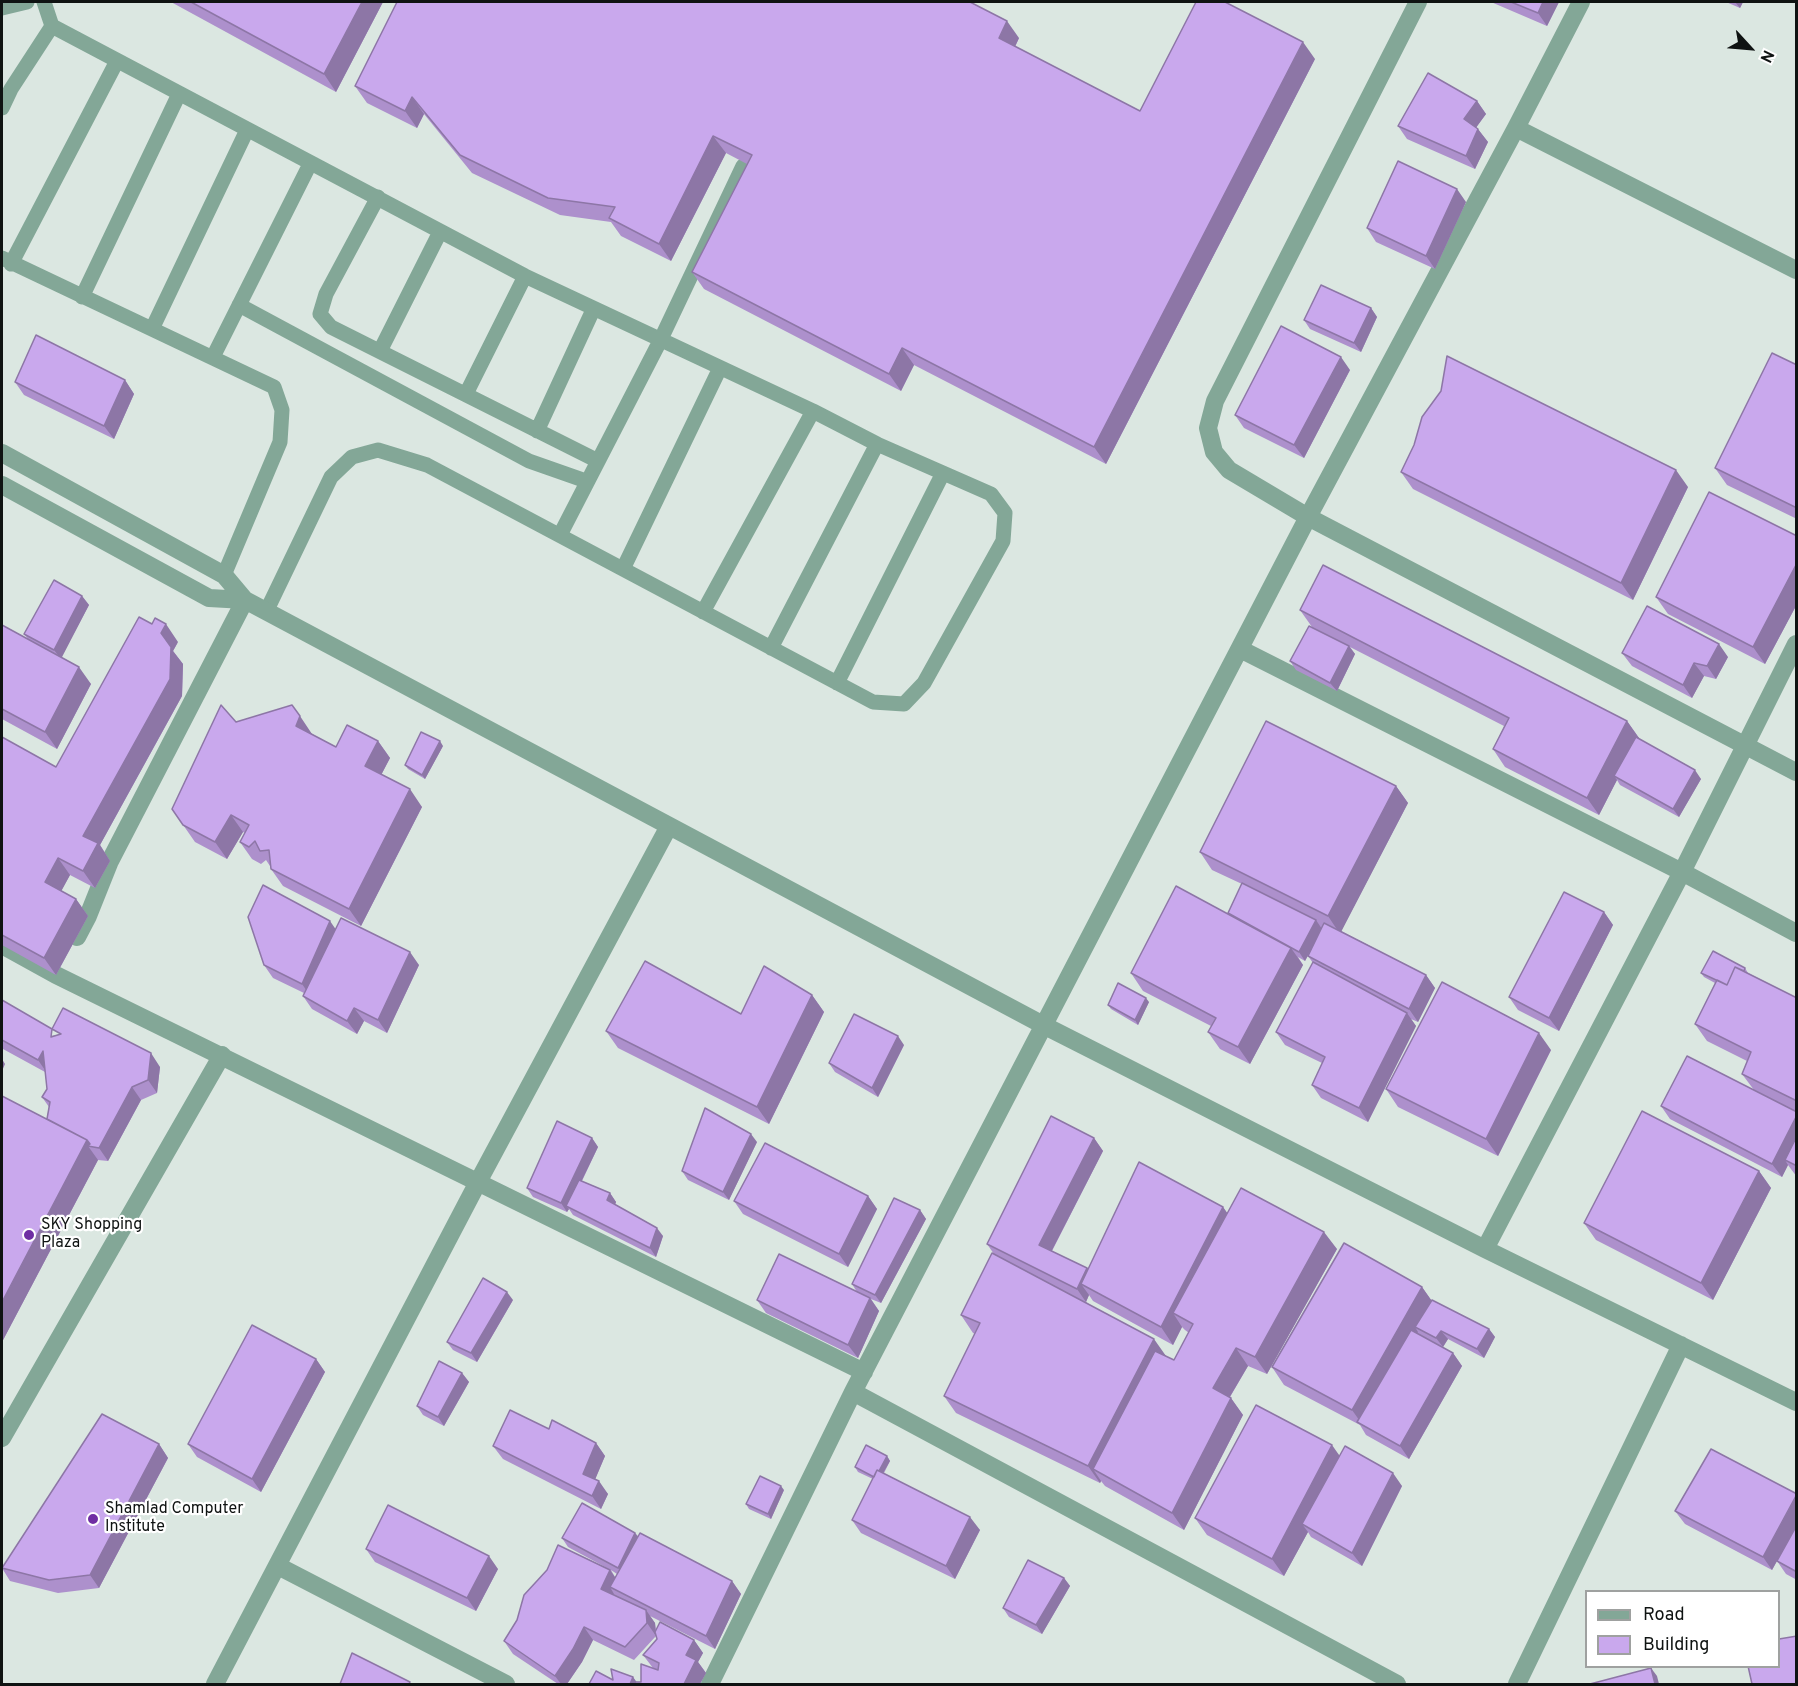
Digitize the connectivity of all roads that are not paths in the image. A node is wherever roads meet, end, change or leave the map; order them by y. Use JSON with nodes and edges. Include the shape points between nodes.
{"nodes":[{"id":1,"x":27,"y":2,"type":"edge"},
{"id":2,"x":44,"y":2,"type":"edge"},
{"id":3,"x":1418,"y":2,"type":"edge"},
{"id":4,"x":1581,"y":2,"type":"edge"},
{"id":5,"x":2,"y":8,"type":"edge"},
{"id":6,"x":52,"y":26,"type":"junction"},
{"id":7,"x":117,"y":61,"type":"junction"},
{"id":8,"x":6,"y":90,"type":"edge"},
{"id":9,"x":179,"y":94,"type":"junction"},
{"id":10,"x":2,"y":108,"type":"edge"},
{"id":11,"x":1516,"y":128,"type":"junction"},
{"id":12,"x":247,"y":130,"type":"junction"},
{"id":13,"x":310,"y":164,"type":"junction"},
{"id":14,"x":743,"y":166,"type":"edge"},
{"id":15,"x":378,"y":197,"type":"junction"},
{"id":16,"x":440,"y":232,"type":"junction"},
{"id":17,"x":6,"y":261,"type":"edge"},
{"id":18,"x":1797,"y":270,"type":"edge"},
{"id":19,"x":525,"y":276,"type":"junction"},
{"id":20,"x":82,"y":297,"type":"junction"},
{"id":21,"x":239,"y":305,"type":"junction"},
{"id":22,"x":594,"y":310,"type":"junction"},
{"id":23,"x":152,"y":330,"type":"junction"},
{"id":24,"x":660,"y":341,"type":"junction"},
{"id":25,"x":380,"y":351,"type":"junction"},
{"id":26,"x":213,"y":357,"type":"junction"},
{"id":27,"x":720,"y":368,"type":"junction"},
{"id":28,"x":466,"y":394,"type":"junction"},
{"id":29,"x":813,"y":411,"type":"junction"},
{"id":30,"x":537,"y":430,"type":"junction"},
{"id":31,"x":877,"y":444,"type":"junction"},
{"id":32,"x":2,"y":453,"type":"edge"},
{"id":33,"x":598,"y":461,"type":"junction"},
{"id":34,"x":943,"y":473,"type":"junction"},
{"id":35,"x":586,"y":481,"type":"junction"},
{"id":36,"x":2,"y":485,"type":"edge"},
{"id":37,"x":1308,"y":517,"type":"junction"},
{"id":38,"x":560,"y":535,"type":"junction"},
{"id":39,"x":623,"y":569,"type":"junction"},
{"id":40,"x":224,"y":575,"type":"junction"},
{"id":41,"x":245,"y":600,"type":"junction"},
{"id":42,"x":266,"y":612,"type":"junction"},
{"id":43,"x":703,"y":612,"type":"junction"},
{"id":44,"x":1797,"y":644,"type":"edge"},
{"id":45,"x":771,"y":648,"type":"junction"},
{"id":46,"x":1240,"y":649,"type":"junction"},
{"id":47,"x":837,"y":683,"type":"junction"},
{"id":48,"x":1744,"y":745,"type":"junction"},
{"id":49,"x":1797,"y":772,"type":"edge"},
{"id":50,"x":669,"y":826,"type":"junction"},
{"id":51,"x":1682,"y":872,"type":"junction"},
{"id":52,"x":1797,"y":933,"type":"edge"},
{"id":53,"x":2,"y":945,"type":"edge"},
{"id":54,"x":56,"y":975,"type":"junction"},
{"id":55,"x":1045,"y":1026,"type":"junction"},
{"id":56,"x":222,"y":1055,"type":"junction"},
{"id":57,"x":478,"y":1182,"type":"junction"},
{"id":58,"x":1485,"y":1249,"type":"junction"},
{"id":59,"x":1680,"y":1345,"type":"junction"},
{"id":60,"x":864,"y":1372,"type":"junction"},
{"id":61,"x":854,"y":1392,"type":"junction"},
{"id":62,"x":1797,"y":1402,"type":"edge"},
{"id":63,"x":2,"y":1438,"type":"edge"},
{"id":64,"x":278,"y":1566,"type":"junction"},
{"id":65,"x":214,"y":1684,"type":"edge"},
{"id":66,"x":506,"y":1684,"type":"edge"},
{"id":67,"x":710,"y":1684,"type":"edge"},
{"id":68,"x":1396,"y":1684,"type":"edge"},
{"id":69,"x":1517,"y":1684,"type":"edge"}],
"edges":[{"from":1,"to":5,"type":"lane"},
{"from":2,"to":6,"type":"lane"},
{"from":3,"to":37,"type":"street","via":[[1215,401],[1208,428],[1214,452],[1229,470]]},
{"from":4,"to":11,"type":"street"},
{"from":6,"to":7,"type":"lane"},
{"from":6,"to":8,"type":"lane"},
{"from":7,"to":9,"type":"lane"},
{"from":7,"to":17,"type":"lane"},
{"from":8,"to":10,"type":"lane"},
{"from":9,"to":12,"type":"lane"},
{"from":9,"to":20,"type":"lane"},
{"from":11,"to":18,"type":"street"},
{"from":11,"to":37,"type":"street"},
{"from":12,"to":13,"type":"lane"},
{"from":12,"to":23,"type":"lane"},
{"from":13,"to":15,"type":"lane"},
{"from":13,"to":21,"type":"lane"},
{"from":14,"to":24,"type":"lane"},
{"from":15,"to":16,"type":"lane"},
{"from":15,"to":25,"type":"lane","via":[[326,294],[320,315],[332,327]]},
{"from":16,"to":19,"type":"lane"},
{"from":16,"to":25,"type":"lane"},
{"from":17,"to":20,"type":"lane"},
{"from":19,"to":22,"type":"lane"},
{"from":19,"to":28,"type":"lane"},
{"from":20,"to":23,"type":"lane"},
{"from":21,"to":26,"type":"lane"},
{"from":21,"to":35,"type":"lane","via":[[529,461]]},
{"from":22,"to":24,"type":"lane"},
{"from":22,"to":30,"type":"lane"},
{"from":23,"to":26,"type":"lane"},
{"from":24,"to":27,"type":"lane"},
{"from":24,"to":33,"type":"lane"},
{"from":25,"to":28,"type":"lane"},
{"from":26,"to":40,"type":"lane","via":[[274,387],[282,410],[280,442]]},
{"from":27,"to":29,"type":"lane"},
{"from":27,"to":39,"type":"lane"},
{"from":28,"to":30,"type":"lane"},
{"from":29,"to":31,"type":"lane"},
{"from":29,"to":43,"type":"lane"},
{"from":30,"to":33,"type":"lane"},
{"from":31,"to":34,"type":"lane"},
{"from":31,"to":45,"type":"lane"},
{"from":32,"to":40,"type":"street"},
{"from":33,"to":35,"type":"lane"},
{"from":34,"to":47,"type":"lane"},
{"from":34,"to":47,"type":"lane","via":[[991,494],[1005,513],[1003,541],[924,683],[904,704],[873,702]]},
{"from":35,"to":38,"type":"lane"},
{"from":36,"to":41,"type":"street","via":[[209,598]]},
{"from":37,"to":46,"type":"street"},
{"from":37,"to":48,"type":"street"},
{"from":38,"to":39,"type":"lane"},
{"from":38,"to":42,"type":"lane","via":[[427,465],[378,450],[352,456],[331,477]]},
{"from":39,"to":43,"type":"lane"},
{"from":40,"to":41,"type":"street"},
{"from":41,"to":42,"type":"street"},
{"from":41,"to":54,"type":"street","via":[[110,861],[88,916]]},
{"from":42,"to":50,"type":"street"},
{"from":43,"to":45,"type":"lane"},
{"from":44,"to":48,"type":"street"},
{"from":45,"to":47,"type":"lane"},
{"from":46,"to":51,"type":"street"},
{"from":46,"to":55,"type":"street"},
{"from":48,"to":49,"type":"street"},
{"from":48,"to":51,"type":"street"},
{"from":50,"to":55,"type":"street"},
{"from":50,"to":57,"type":"street"},
{"from":51,"to":52,"type":"street"},
{"from":51,"to":58,"type":"street"},
{"from":53,"to":54,"type":"street"},
{"from":54,"to":56,"type":"street"},
{"from":55,"to":58,"type":"street"},
{"from":55,"to":60,"type":"street"},
{"from":56,"to":57,"type":"street"},
{"from":56,"to":63,"type":"street"},
{"from":57,"to":60,"type":"street"},
{"from":57,"to":64,"type":"street"},
{"from":58,"to":59,"type":"street"},
{"from":59,"to":62,"type":"street"},
{"from":59,"to":69,"type":"street"},
{"from":60,"to":61,"type":"street"},
{"from":61,"to":67,"type":"street"},
{"from":61,"to":68,"type":"street"},
{"from":64,"to":65,"type":"street"},
{"from":64,"to":66,"type":"street"}]}
